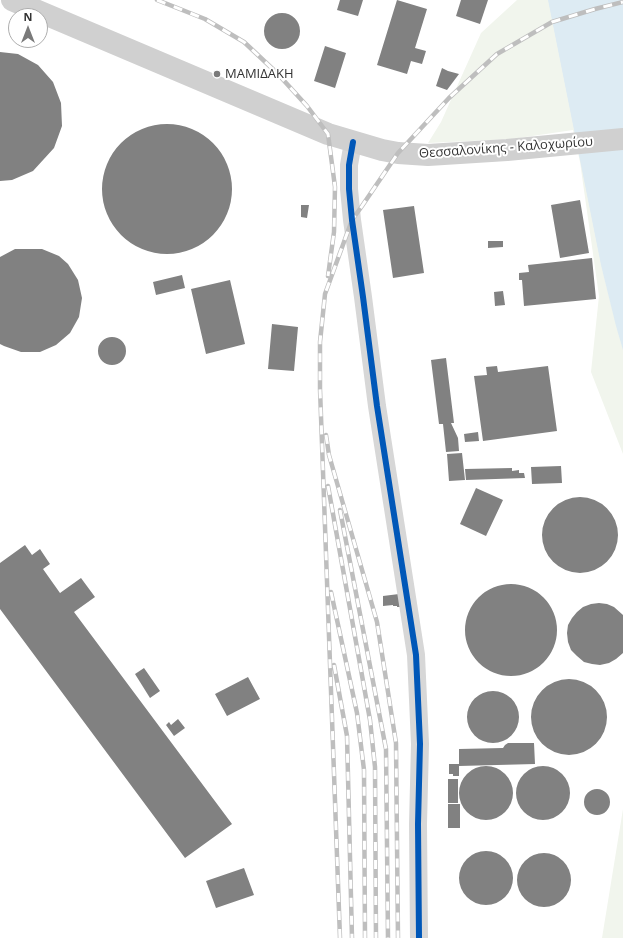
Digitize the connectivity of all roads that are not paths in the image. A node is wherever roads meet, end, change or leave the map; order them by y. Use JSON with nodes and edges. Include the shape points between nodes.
{"nodes":[{"id":1,"x":12,"y":0,"type":"edge"},
{"id":2,"x":623,"y":139,"type":"edge"},
{"id":3,"x":353,"y":142,"type":"junction"},
{"id":4,"x":420,"y":938,"type":"edge"}],
"edges":[{"from":1,"to":3,"type":"main road","name":"Θεσσαλονίκης - Καλοχωρίου","via":[[328,134]]},
{"from":2,"to":3,"type":"main road","name":"Θεσσαλονίκης - Καλοχωρίου","via":[[428,155],[398,153]]},
{"from":3,"to":4,"type":"street","via":[[348,189],[377,406],[416,655],[420,744]]}]}
